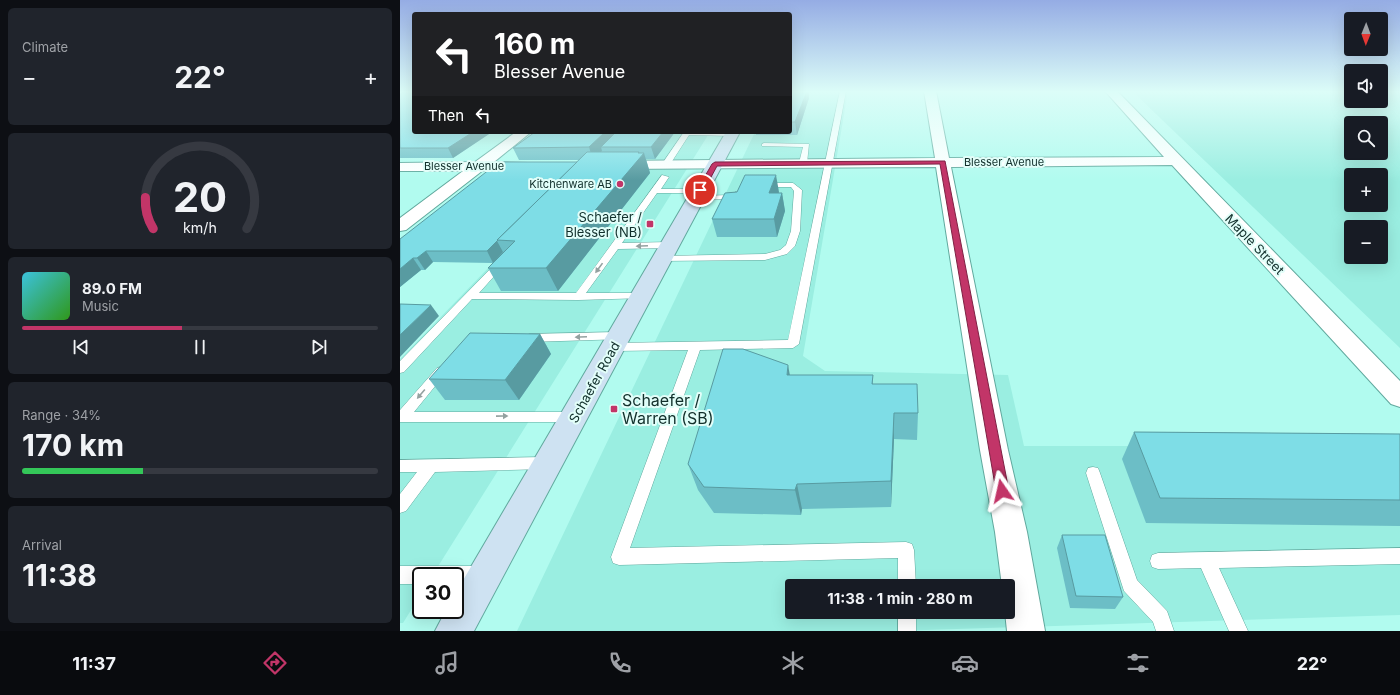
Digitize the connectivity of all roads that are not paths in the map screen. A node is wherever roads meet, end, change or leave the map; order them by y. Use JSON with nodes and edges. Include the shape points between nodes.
{"nodes":[{"id":1,"x":837,"y":120,"type":"edge"},
{"id":2,"x":935,"y":120,"type":"edge"},
{"id":3,"x":1137,"y":120,"type":"edge"},
{"id":4,"x":521,"y":134,"type":"edge"},
{"id":5,"x":686,"y":134,"type":"edge"},
{"id":6,"x":731,"y":134,"type":"edge"},
{"id":7,"x":764,"y":145,"type":"dead end"},
{"id":8,"x":1175,"y":161,"type":"junction"},
{"id":9,"x":942,"y":162,"type":"junction"},
{"id":10,"x":803,"y":163,"type":"junction"},
{"id":11,"x":829,"y":163,"type":"junction"},
{"id":12,"x":715,"y":164,"type":"junction"},
{"id":13,"x":602,"y":165,"type":"edge"},
{"id":14,"x":479,"y":166,"type":"junction"},
{"id":15,"x":534,"y":166,"type":"edge"},
{"id":16,"x":400,"y":167,"type":"edge"},
{"id":17,"x":666,"y":171,"type":"junction"},
{"id":18,"x":758,"y":186,"type":"edge"},
{"id":19,"x":746,"y":189,"type":"edge"},
{"id":20,"x":655,"y":191,"type":"junction"},
{"id":21,"x":698,"y":194,"type":"junction"},
{"id":22,"x":400,"y":226,"type":"edge"},
{"id":23,"x":614,"y":246,"type":"junction"},
{"id":24,"x":666,"y":252,"type":"junction"},
{"id":25,"x":507,"y":257,"type":"edge"},
{"id":26,"x":469,"y":296,"type":"junction"},
{"id":27,"x":578,"y":296,"type":"junction"},
{"id":28,"x":642,"y":296,"type":"junction"},
{"id":29,"x":520,"y":338,"type":"edge"},
{"id":30,"x":617,"y":341,"type":"junction"},
{"id":31,"x":696,"y":345,"type":"junction"},
{"id":32,"x":448,"y":363,"type":"edge"},
{"id":33,"x":400,"y":369,"type":"edge"},
{"id":34,"x":1400,"y":397,"type":"edge"},
{"id":35,"x":575,"y":417,"type":"junction"},
{"id":36,"x":401,"y":418,"type":"edge"},
{"id":37,"x":548,"y":463,"type":"junction"},
{"id":38,"x":400,"y":466,"type":"edge"},
{"id":39,"x":431,"y":466,"type":"junction"},
{"id":40,"x":1094,"y":473,"type":"dead end"},
{"id":41,"x":400,"y":506,"type":"edge"},
{"id":42,"x":1400,"y":556,"type":"edge"},
{"id":43,"x":1206,"y":560,"type":"junction"},
{"id":44,"x":1158,"y":561,"type":"dead end"},
{"id":45,"x":400,"y":574,"type":"edge"},
{"id":46,"x":485,"y":575,"type":"junction"},
{"id":47,"x":907,"y":579,"type":"edge"},
{"id":48,"x":907,"y":619,"type":"edge"},
{"id":49,"x":454,"y":631,"type":"edge"},
{"id":50,"x":907,"y":631,"type":"edge"},
{"id":51,"x":1026,"y":631,"type":"edge"},
{"id":52,"x":1165,"y":631,"type":"edge"},
{"id":53,"x":1239,"y":631,"type":"edge"}],
"edges":[{"from":1,"to":11,"type":"lane"},
{"from":2,"to":9,"type":"street"},
{"from":3,"to":8,"type":"street","name":"Maple Street"},
{"from":4,"to":14,"type":"street"},
{"from":5,"to":17,"type":"lane"},
{"from":6,"to":12,"type":"main road","name":"Schaefer Road"},
{"from":7,"to":10,"type":"lane","via":[[807,145]]},
{"from":8,"to":9,"type":"street","name":"Blesser Avenue"},
{"from":8,"to":34,"type":"street","name":"Maple Street"},
{"from":9,"to":11,"type":"street","name":"Blesser Avenue"},
{"from":9,"to":51,"type":"street","via":[[1011,532]]},
{"from":10,"to":11,"type":"street","name":"Blesser Avenue"},
{"from":10,"to":12,"type":"street","name":"Blesser Avenue"},
{"from":11,"to":31,"type":"lane","via":[[793,344]]},
{"from":12,"to":17,"type":"street","name":"Blesser Avenue"},
{"from":12,"to":21,"type":"main road","name":"Schaefer Road"},
{"from":13,"to":17,"type":"street","name":"Blesser Avenue"},
{"from":14,"to":15,"type":"street","name":"Blesser Avenue"},
{"from":14,"to":16,"type":"street","name":"Blesser Avenue"},
{"from":14,"to":22,"type":"street"},
{"from":17,"to":20,"type":"lane"},
{"from":18,"to":24,"type":"lane","via":[[793,185],[798,190],[796,233],[787,250],[765,257]]},
{"from":19,"to":21,"type":"lane","via":[[732,197]]},
{"from":20,"to":21,"type":"lane"},
{"from":20,"to":23,"type":"lane"},
{"from":21,"to":24,"type":"main road","name":"Schaefer Road"},
{"from":24,"to":23,"type":"lane","one_way":true},
{"from":23,"to":27,"type":"lane","one_way":true},
{"from":24,"to":28,"type":"main road","name":"Schaefer Road"},
{"from":25,"to":26,"type":"lane"},
{"from":26,"to":27,"type":"lane"},
{"from":26,"to":33,"type":"lane"},
{"from":27,"to":28,"type":"lane"},
{"from":28,"to":30,"type":"main road","name":"Schaefer Road"},
{"from":30,"to":29,"type":"lane","one_way":true},
{"from":30,"to":31,"type":"lane"},
{"from":30,"to":35,"type":"main road","name":"Schaefer Road"},
{"from":31,"to":47,"type":"lane","via":[[619,556],[906,550]]},
{"from":32,"to":36,"type":"lane","one_way":true},
{"from":36,"to":35,"type":"lane","one_way":true},
{"from":35,"to":37,"type":"main road","name":"Schaefer Road"},
{"from":37,"to":39,"type":"lane"},
{"from":37,"to":46,"type":"main road","name":"Schaefer Road"},
{"from":38,"to":39,"type":"lane"},
{"from":39,"to":41,"type":"lane"},
{"from":40,"to":52,"type":"lane","via":[[1130,585],[1161,617]]},
{"from":42,"to":43,"type":"lane"},
{"from":43,"to":44,"type":"lane"},
{"from":43,"to":53,"type":"lane"},
{"from":45,"to":46,"type":"lane"},
{"from":46,"to":49,"type":"main road","name":"Schaefer Road"},
{"from":48,"to":50,"type":"lane"}]}
